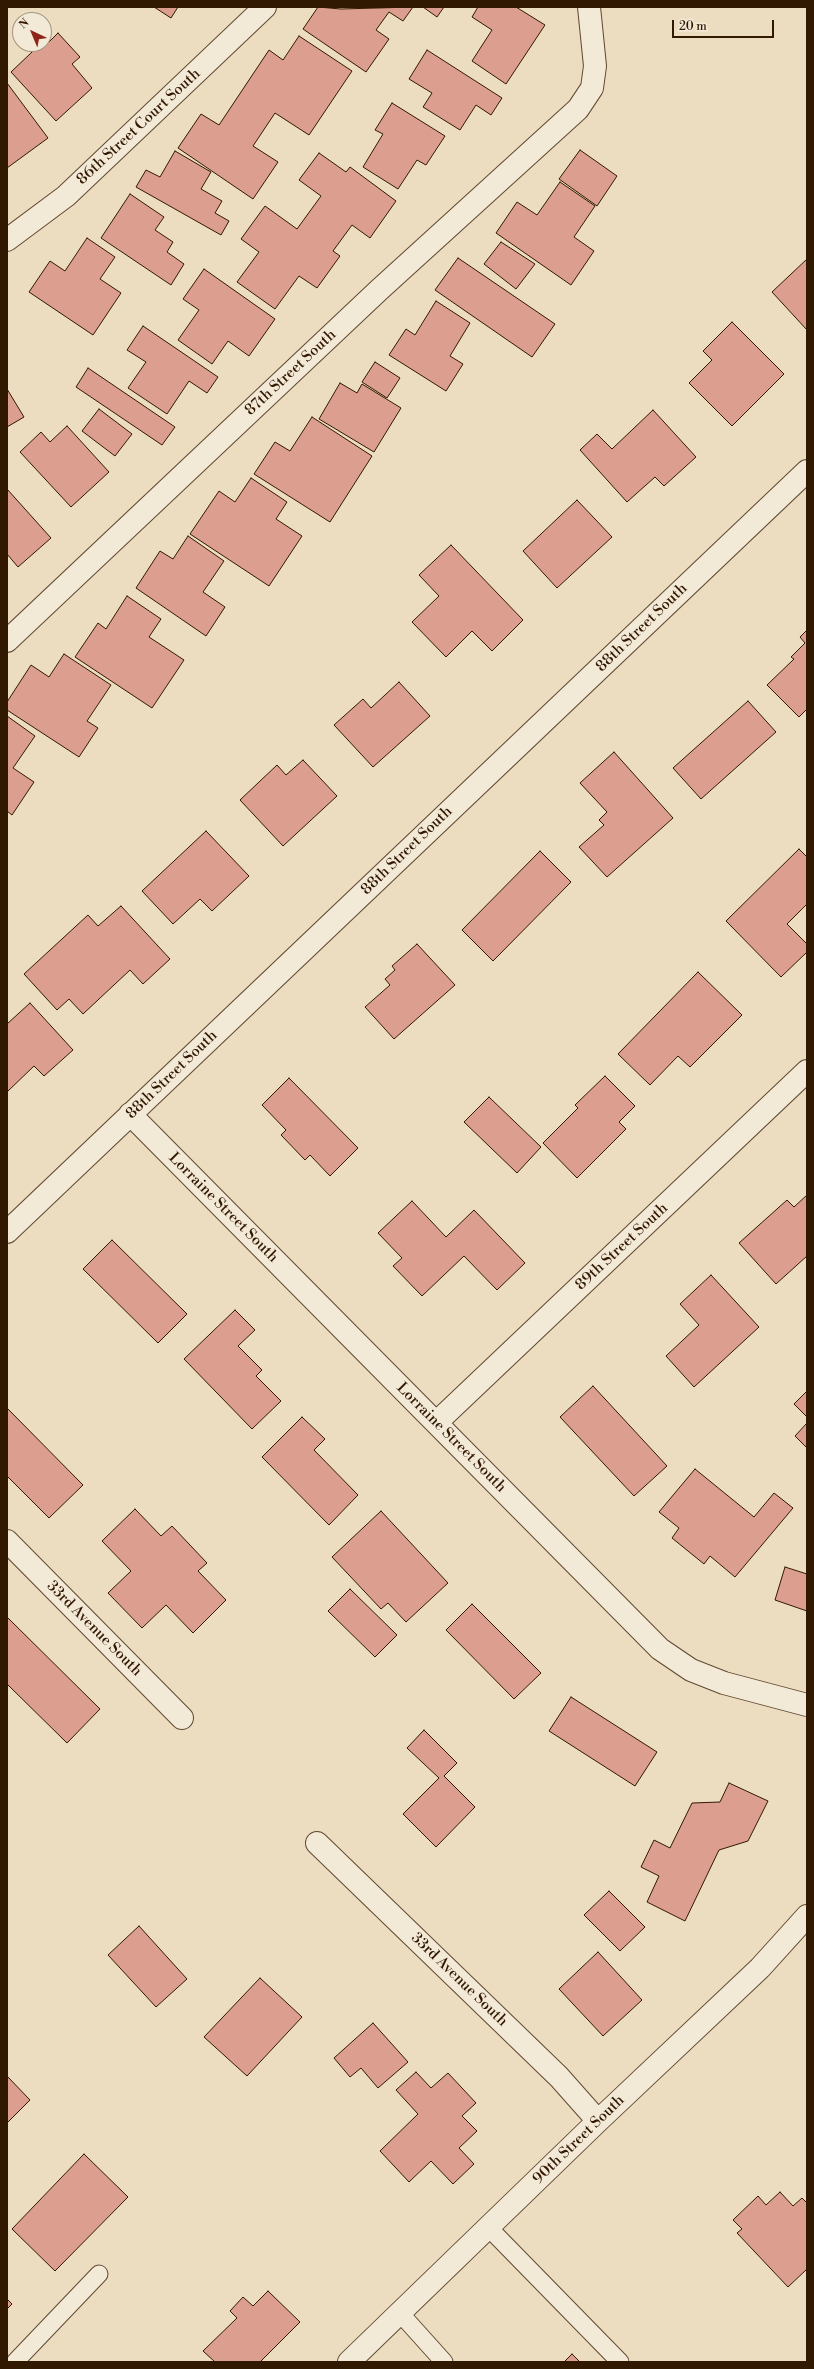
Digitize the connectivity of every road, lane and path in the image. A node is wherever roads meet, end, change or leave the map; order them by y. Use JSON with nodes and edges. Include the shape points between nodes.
{"nodes":[{"id":1,"x":265,"y":7,"type":"edge"},
{"id":2,"x":589,"y":7,"type":"edge"},
{"id":3,"x":7,"y":240,"type":"edge"},
{"id":4,"x":807,"y":471,"type":"edge"},
{"id":5,"x":7,"y":641,"type":"edge"},
{"id":6,"x":807,"y":1071,"type":"edge"},
{"id":7,"x":130,"y":1114,"type":"junction"},
{"id":8,"x":7,"y":1232,"type":"edge"},
{"id":9,"x":436,"y":1423,"type":"junction"},
{"id":10,"x":7,"y":1541,"type":"edge"},
{"id":11,"x":807,"y":1705,"type":"edge"},
{"id":12,"x":182,"y":1718,"type":"dead end"},
{"id":13,"x":317,"y":1843,"type":"dead end"},
{"id":14,"x":807,"y":1916,"type":"edge"},
{"id":15,"x":598,"y":2121,"type":"junction"},
{"id":16,"x":488,"y":2227,"type":"junction"},
{"id":17,"x":99,"y":2274,"type":"dead end"},
{"id":18,"x":400,"y":2313,"type":"junction"},
{"id":19,"x":15,"y":2362,"type":"edge"},
{"id":20,"x":349,"y":2362,"type":"edge"},
{"id":21,"x":444,"y":2362,"type":"edge"},
{"id":22,"x":620,"y":2362,"type":"edge"}],
"edges":[{"from":1,"to":3,"type":"street","name":"86th Street Court South","via":[[66,196]]},
{"from":2,"to":5,"type":"street","name":"87th Street South","via":[[595,66],[592,88],[578,109],[374,295]]},
{"from":4,"to":7,"type":"street","name":"88th Street South"},
{"from":6,"to":9,"type":"street","name":"89th Street South"},
{"from":7,"to":8,"type":"street","name":"88th Street South"},
{"from":7,"to":9,"type":"street","name":"Lorraine Street South"},
{"from":9,"to":11,"type":"street","name":"Lorraine Street South","via":[[660,1649],[691,1670],[724,1683]]},
{"from":10,"to":12,"type":"street","name":"33rd Avenue South"},
{"from":13,"to":15,"type":"street","name":"33rd Avenue South","via":[[559,2077]]},
{"from":14,"to":15,"type":"street","name":"90th Street South","via":[[760,1968]]},
{"from":15,"to":16,"type":"street","name":"90th Street South"},
{"from":16,"to":18,"type":"street","name":"90th Street South"},
{"from":16,"to":22,"type":"lane"},
{"from":17,"to":19,"type":"lane"},
{"from":18,"to":20,"type":"street","name":"90th Street South"},
{"from":18,"to":21,"type":"lane"}]}
